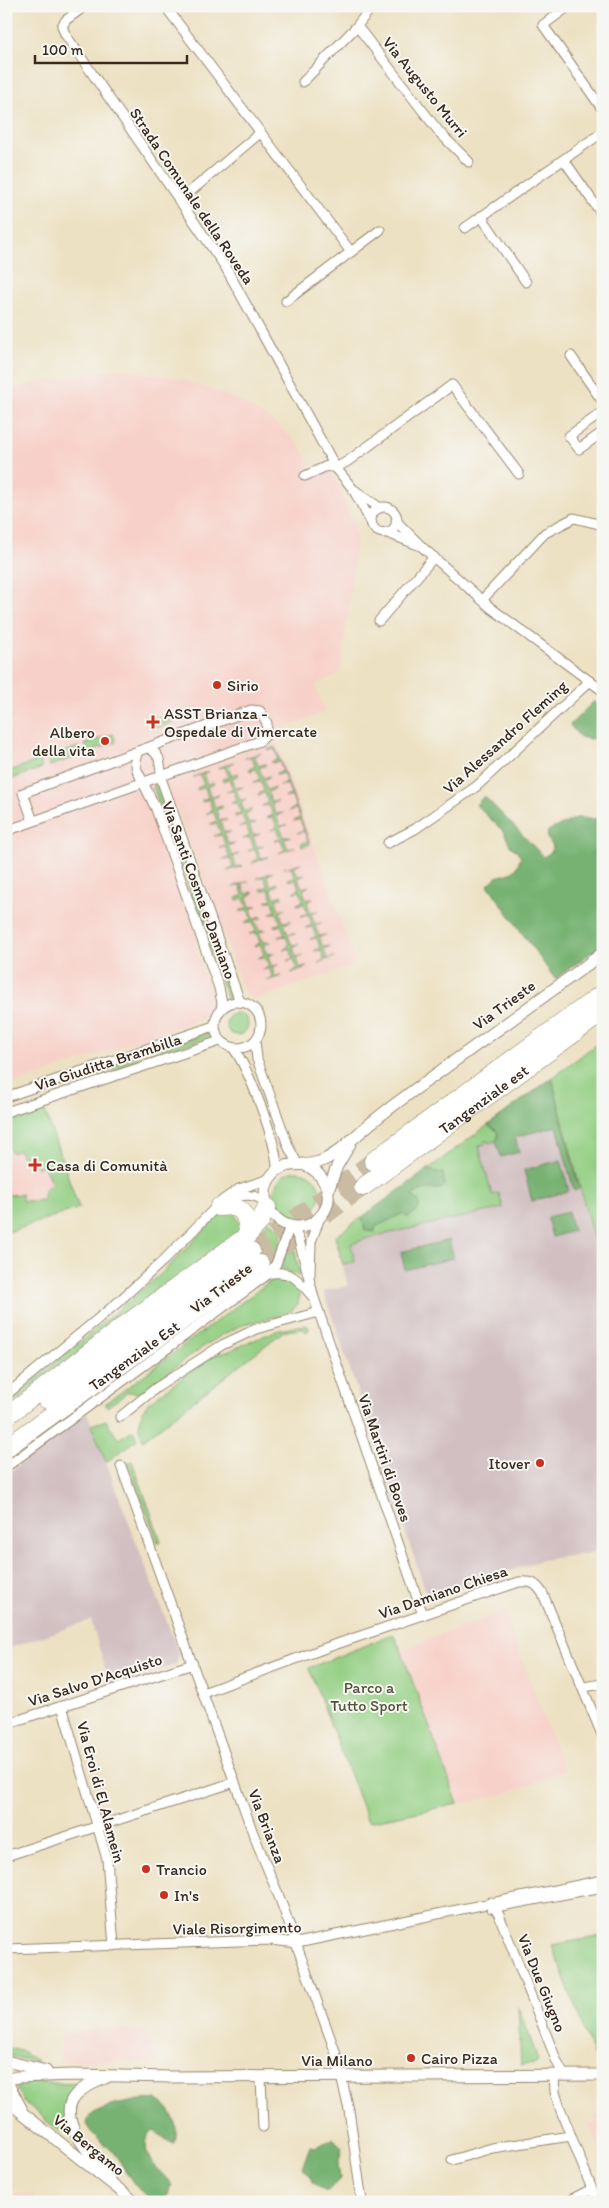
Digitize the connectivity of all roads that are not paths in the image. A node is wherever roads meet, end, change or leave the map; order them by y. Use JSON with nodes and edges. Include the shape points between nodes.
{"nodes":[{"id":1,"x":85,"y":6,"type":"edge"},
{"id":2,"x":164,"y":6,"type":"edge"},
{"id":3,"x":569,"y":6,"type":"edge"},
{"id":4,"x":369,"y":8,"type":"edge"},
{"id":5,"x":357,"y":26,"type":"junction"},
{"id":6,"x":303,"y":82,"type":"dead end"},
{"id":7,"x":603,"y":110,"type":"edge"},
{"id":8,"x":603,"y":132,"type":"edge"},
{"id":9,"x":260,"y":133,"type":"junction"},
{"id":10,"x":564,"y":160,"type":"junction"},
{"id":11,"x":469,"y":162,"type":"dead end"},
{"id":12,"x":179,"y":201,"type":"junction"},
{"id":13,"x":482,"y":216,"type":"junction"},
{"id":14,"x":603,"y":216,"type":"edge"},
{"id":15,"x":465,"y":228,"type":"dead end"},
{"id":16,"x":380,"y":230,"type":"dead end"},
{"id":17,"x":351,"y":252,"type":"junction"},
{"id":18,"x":526,"y":282,"type":"dead end"},
{"id":19,"x":286,"y":301,"type":"dead end"},
{"id":20,"x":571,"y":356,"type":"dead end"},
{"id":21,"x":603,"y":402,"type":"edge"},
{"id":22,"x":603,"y":412,"type":"edge"},
{"id":23,"x":603,"y":432,"type":"edge"},
{"id":24,"x":336,"y":468,"type":"junction"},
{"id":25,"x":519,"y":474,"type":"dead end"},
{"id":26,"x":305,"y":476,"type":"dead end"},
{"id":27,"x":354,"y":489,"type":"junction"},
{"id":28,"x":380,"y":508,"type":"junction"},
{"id":29,"x":396,"y":521,"type":"junction"},
{"id":30,"x":372,"y":524,"type":"junction"},
{"id":31,"x":603,"y":525,"type":"edge"},
{"id":32,"x":385,"y":532,"type":"junction"},
{"id":33,"x":421,"y":546,"type":"junction"},
{"id":34,"x":434,"y":557,"type":"junction"},
{"id":35,"x":482,"y":600,"type":"junction"},
{"id":36,"x":378,"y":620,"type":"dead end"},
{"id":37,"x":590,"y":681,"type":"junction"},
{"id":38,"x":603,"y":691,"type":"edge"},
{"id":39,"x":148,"y":748,"type":"junction"},
{"id":40,"x":138,"y":752,"type":"junction"},
{"id":41,"x":160,"y":776,"type":"junction"},
{"id":42,"x":142,"y":782,"type":"junction"},
{"id":43,"x":33,"y":821,"type":"junction"},
{"id":44,"x":6,"y":830,"type":"edge"},
{"id":45,"x":388,"y":844,"type":"dead end"},
{"id":46,"x":603,"y":953,"type":"edge"},
{"id":47,"x":603,"y":993,"type":"edge"},
{"id":48,"x":240,"y":1002,"type":"junction"},
{"id":49,"x":221,"y":1009,"type":"junction"},
{"id":50,"x":603,"y":1012,"type":"edge"},
{"id":51,"x":214,"y":1026,"type":"junction"},
{"id":52,"x":220,"y":1041,"type":"junction"},
{"id":53,"x":255,"y":1041,"type":"junction"},
{"id":54,"x":234,"y":1049,"type":"junction"},
{"id":55,"x":6,"y":1097,"type":"edge"},
{"id":56,"x":6,"y":1112,"type":"edge"},
{"id":57,"x":354,"y":1138,"type":"junction"},
{"id":58,"x":373,"y":1161,"type":"tunnel mouth"},
{"id":59,"x":300,"y":1164,"type":"junction"},
{"id":60,"x":273,"y":1175,"type":"junction"},
{"id":61,"x":363,"y":1187,"type":"tunnel mouth"},
{"id":62,"x":328,"y":1191,"type":"junction"},
{"id":63,"x":266,"y":1204,"type":"junction"},
{"id":64,"x":215,"y":1209,"type":"junction"},
{"id":65,"x":320,"y":1217,"type":"junction"},
{"id":66,"x":292,"y":1227,"type":"junction"},
{"id":67,"x":256,"y":1256,"type":"junction"},
{"id":68,"x":310,"y":1279,"type":"junction"},
{"id":69,"x":314,"y":1298,"type":"junction"},
{"id":70,"x":319,"y":1312,"type":"junction"},
{"id":71,"x":6,"y":1394,"type":"edge"},
{"id":72,"x":6,"y":1417,"type":"edge"},
{"id":73,"x":120,"y":1417,"type":"dead end"},
{"id":74,"x":6,"y":1428,"type":"edge"},
{"id":75,"x":6,"y":1448,"type":"edge"},
{"id":76,"x":121,"y":1466,"type":"dead end"},
{"id":77,"x":6,"y":1468,"type":"edge"},
{"id":78,"x":422,"y":1615,"type":"junction"},
{"id":79,"x":193,"y":1664,"type":"junction"},
{"id":80,"x":603,"y":1684,"type":"edge"},
{"id":81,"x":583,"y":1687,"type":"junction"},
{"id":82,"x":203,"y":1693,"type":"junction"},
{"id":83,"x":62,"y":1706,"type":"junction"},
{"id":84,"x":6,"y":1724,"type":"edge"},
{"id":85,"x":603,"y":1737,"type":"edge"},
{"id":86,"x":235,"y":1782,"type":"junction"},
{"id":87,"x":98,"y":1827,"type":"junction"},
{"id":88,"x":6,"y":1856,"type":"edge"},
{"id":89,"x":603,"y":1880,"type":"edge"},
{"id":90,"x":603,"y":1887,"type":"edge"},
{"id":91,"x":494,"y":1905,"type":"junction"},
{"id":92,"x":297,"y":1943,"type":"junction"},
{"id":93,"x":114,"y":1946,"type":"junction"},
{"id":94,"x":6,"y":1949,"type":"edge"},
{"id":95,"x":6,"y":2063,"type":"edge"},
{"id":96,"x":72,"y":2075,"type":"junction"},
{"id":97,"x":110,"y":2075,"type":"junction"},
{"id":98,"x":603,"y":2075,"type":"edge"},
{"id":99,"x":341,"y":2076,"type":"junction"},
{"id":100,"x":559,"y":2076,"type":"junction"},
{"id":101,"x":261,"y":2077,"type":"junction"},
{"id":102,"x":7,"y":2081,"type":"edge"},
{"id":103,"x":6,"y":2100,"type":"edge"},
{"id":104,"x":23,"y":2112,"type":"junction"},
{"id":105,"x":263,"y":2127,"type":"dead end"},
{"id":106,"x":571,"y":2136,"type":"junction"},
{"id":107,"x":452,"y":2160,"type":"dead end"},
{"id":108,"x":592,"y":2188,"type":"junction"},
{"id":109,"x":122,"y":2193,"type":"junction"},
{"id":110,"x":135,"y":2202,"type":"edge"},
{"id":111,"x":362,"y":2202,"type":"edge"},
{"id":112,"x":566,"y":2202,"type":"edge"},
{"id":113,"x":597,"y":2202,"type":"edge"}],
"edges":[{"from":1,"to":12,"type":"street","name":"Strada Comunale della Roveda","via":[[66,20],[62,26],[65,34]]},
{"from":2,"to":9,"type":"street"},
{"from":3,"to":7,"type":"street","via":[[543,26]]},
{"from":4,"to":5,"type":"street"},
{"from":5,"to":6,"type":"street"},
{"from":5,"to":11,"type":"street","name":"Via Augusto Murri","via":[[440,133]]},
{"from":8,"to":10,"type":"street"},
{"from":9,"to":12,"type":"street"},
{"from":9,"to":17,"type":"street"},
{"from":10,"to":13,"type":"street"},
{"from":10,"to":14,"type":"street"},
{"from":12,"to":24,"type":"street","name":"Strada Comunale della Roveda","via":[[226,268]]},
{"from":13,"to":15,"type":"street"},
{"from":13,"to":18,"type":"street"},
{"from":16,"to":17,"type":"street"},
{"from":17,"to":19,"type":"street"},
{"from":20,"to":21,"type":"street"},
{"from":22,"to":23,"type":"street","via":[[569,436],[579,449]]},
{"from":24,"to":25,"type":"street","via":[[374,444],[452,385]]},
{"from":24,"to":26,"type":"street","via":[[327,466]]},
{"from":24,"to":27,"type":"street","name":"Strada Comunale della Roveda"},
{"from":27,"to":28,"type":"street","name":"Strada Comunale della Roveda"},
{"from":27,"to":30,"type":"street","name":"Strada Comunale della Roveda"},
{"from":28,"to":29,"type":"street","name":"Strada Comunale della Roveda","via":[[392,510]]},
{"from":28,"to":30,"type":"street","via":[[371,516]]},
{"from":29,"to":32,"type":"street","via":[[392,529]]},
{"from":29,"to":33,"type":"street","name":"Strada Comunale della Roveda"},
{"from":30,"to":32,"type":"street","name":"Strada Comunale della Roveda","via":[[377,531]]},
{"from":31,"to":35,"type":"street","via":[[574,518],[545,533]]},
{"from":32,"to":33,"type":"street","name":"Strada Comunale della Roveda"},
{"from":33,"to":34,"type":"street","name":"Strada Comunale della Roveda"},
{"from":34,"to":35,"type":"street","name":"Strada Comunale della Roveda"},
{"from":34,"to":36,"type":"street"},
{"from":35,"to":37,"type":"street","name":"Via Alessandro Fleming"},
{"from":37,"to":38,"type":"street","name":"Via Alessandro Fleming"},
{"from":37,"to":45,"type":"street","name":"Via Alessandro Fleming","via":[[477,786]]},
{"from":39,"to":40,"type":"street"},
{"from":39,"to":41,"type":"street","name":"Via Santi Cosma e Damiano","via":[[158,754]]},
{"from":39,"to":41,"type":"street","via":[[252,710],[260,711],[265,718],[266,735],[260,741]]},
{"from":40,"to":42,"type":"street","name":"Via Santi Cosma e Damiano","via":[[135,764]]},
{"from":40,"to":43,"type":"street","via":[[23,793]]},
{"from":41,"to":42,"type":"street"},
{"from":41,"to":48,"type":"street","name":"Via Santi Cosma e Damiano"},
{"from":42,"to":43,"type":"street"},
{"from":42,"to":49,"type":"street","name":"Via Santi Cosma e Damiano","via":[[156,809],[219,988]]},
{"from":43,"to":44,"type":"street"},
{"from":46,"to":57,"type":"street","name":"Via Trieste","via":[[382,1114]]},
{"from":47,"to":58,"type":"highway","name":"Tangenziale est"},
{"from":48,"to":49,"type":"street","name":"Via Santi Cosma e Damiano"},
{"from":48,"to":53,"type":"street","via":[[254,1008],[261,1020]]},
{"from":49,"to":51,"type":"street","name":"Via Santi Cosma e Damiano"},
{"from":50,"to":61,"type":"highway","name":"Tangenziale est"},
{"from":51,"to":52,"type":"street"},
{"from":51,"to":55,"type":"street","name":"Via Giuditta Brambilla"},
{"from":52,"to":54,"type":"street"},
{"from":52,"to":56,"type":"street","name":"Via Giuditta Brambilla"},
{"from":53,"to":54,"type":"street","via":[[242,1049]]},
{"from":53,"to":59,"type":"street","via":[[257,1058],[289,1148]]},
{"from":54,"to":60,"type":"street","via":[[245,1067],[275,1148]]},
{"from":57,"to":59,"type":"street","name":"Via Trieste","via":[[321,1162]]},
{"from":57,"to":62,"type":"street","name":"Via Trieste","via":[[337,1166]]},
{"from":59,"to":60,"type":"street","name":"Via Trieste"},
{"from":59,"to":62,"type":"street","via":[[320,1174]]},
{"from":60,"to":63,"type":"street","via":[[266,1186]]},
{"from":60,"to":64,"type":"street","name":"Via Trieste","via":[[239,1189]]},
{"from":62,"to":65,"type":"street","name":"Via Trieste","via":[[328,1201]]},
{"from":63,"to":64,"type":"street","name":"Via Trieste","via":[[258,1197],[244,1195]]},
{"from":63,"to":66,"type":"street","name":"Via Trieste","via":[[278,1221]]},
{"from":63,"to":67,"type":"highway"},
{"from":64,"to":67,"type":"highway","via":[[232,1205],[242,1210]]},
{"from":64,"to":71,"type":"street","name":"Via Trieste","via":[[117,1303]]},
{"from":65,"to":66,"type":"street","via":[[303,1226]]},
{"from":65,"to":68,"type":"street","name":"Via Martiri di Boves","via":[[311,1242]]},
{"from":66,"to":67,"type":"street","name":"Via Trieste","via":[[276,1264]]},
{"from":66,"to":68,"type":"street","name":"Via Martiri di Boves"},
{"from":67,"to":69,"type":"street","name":"Via Martiri di Boves","via":[[278,1272],[290,1275]]},
{"from":67,"to":72,"type":"highway","via":[[67,1369]]},
{"from":67,"to":74,"type":"highway","name":"Tangenziale Est"},
{"from":67,"to":75,"type":"highway","name":"Tangenziale Est"},
{"from":67,"to":77,"type":"street","name":"Via Trieste"},
{"from":68,"to":69,"type":"street","name":"Via Martiri di Boves"},
{"from":69,"to":70,"type":"street","name":"Via Martiri di Boves"},
{"from":70,"to":73,"type":"street","via":[[235,1338],[156,1388]]},
{"from":70,"to":78,"type":"street","name":"Via Martiri di Boves"},
{"from":76,"to":79,"type":"street","name":"Via Brianza"},
{"from":78,"to":81,"type":"street","name":"Via Damiano Chiesa","via":[[518,1582],[536,1584]]},
{"from":78,"to":82,"type":"street","name":"Via Damiano Chiesa"},
{"from":79,"to":82,"type":"street","name":"Via Brianza"},
{"from":79,"to":83,"type":"street","name":"Via Salvo D'Acquisto"},
{"from":80,"to":81,"type":"street"},
{"from":81,"to":85,"type":"street","name":"Via Damiano Chiesa"},
{"from":82,"to":86,"type":"street","name":"Via Brianza"},
{"from":83,"to":84,"type":"street","name":"Via Salvo D'Acquisto"},
{"from":83,"to":87,"type":"street","name":"Via Eroi di El Alamein"},
{"from":86,"to":87,"type":"street"},
{"from":86,"to":92,"type":"street","name":"Via Brianza"},
{"from":87,"to":88,"type":"street"},
{"from":87,"to":93,"type":"street","name":"Via Eroi di El Alamein","via":[[107,1859]]},
{"from":89,"to":91,"type":"street","name":"Viale Risorgimento"},
{"from":90,"to":91,"type":"street","name":"Viale Risorgimento"},
{"from":91,"to":92,"type":"street","name":"Viale Risorgimento"},
{"from":91,"to":100,"type":"street","name":"Via Due Giugno","via":[[557,2062]]},
{"from":92,"to":93,"type":"street","name":"Viale Risorgimento","via":[[271,1940]]},
{"from":92,"to":99,"type":"street","name":"Via Brianza"},
{"from":93,"to":94,"type":"street","name":"Viale Risorgimento"},
{"from":95,"to":96,"type":"street","name":"Via Milano"},
{"from":95,"to":102,"type":"street"},
{"from":96,"to":97,"type":"street","name":"Via Milano"},
{"from":96,"to":102,"type":"street","name":"Via Milano","via":[[18,2077]]},
{"from":97,"to":101,"type":"street","name":"Via Milano"},
{"from":97,"to":109,"type":"street","via":[[76,2095],[70,2105],[69,2116],[80,2139]]},
{"from":98,"to":100,"type":"street","name":"Via Milano"},
{"from":99,"to":100,"type":"street","name":"Via Milano"},
{"from":99,"to":101,"type":"street","name":"Via Milano"},
{"from":99,"to":111,"type":"street","name":"Via Brianza"},
{"from":100,"to":106,"type":"street","name":"Via Due Giugno","via":[[555,2092]]},
{"from":101,"to":105,"type":"street"},
{"from":102,"to":104,"type":"street","name":"Via Bergamo"},
{"from":103,"to":104,"type":"street","name":"Via Bergamo"},
{"from":104,"to":109,"type":"street","name":"Via Bergamo"},
{"from":106,"to":107,"type":"street","via":[[492,2148]]},
{"from":106,"to":108,"type":"street","name":"Via Due Giugno"},
{"from":108,"to":112,"type":"street"},
{"from":108,"to":113,"type":"street","name":"Via Due Giugno"},
{"from":109,"to":110,"type":"street","name":"Via Bergamo"}]}
